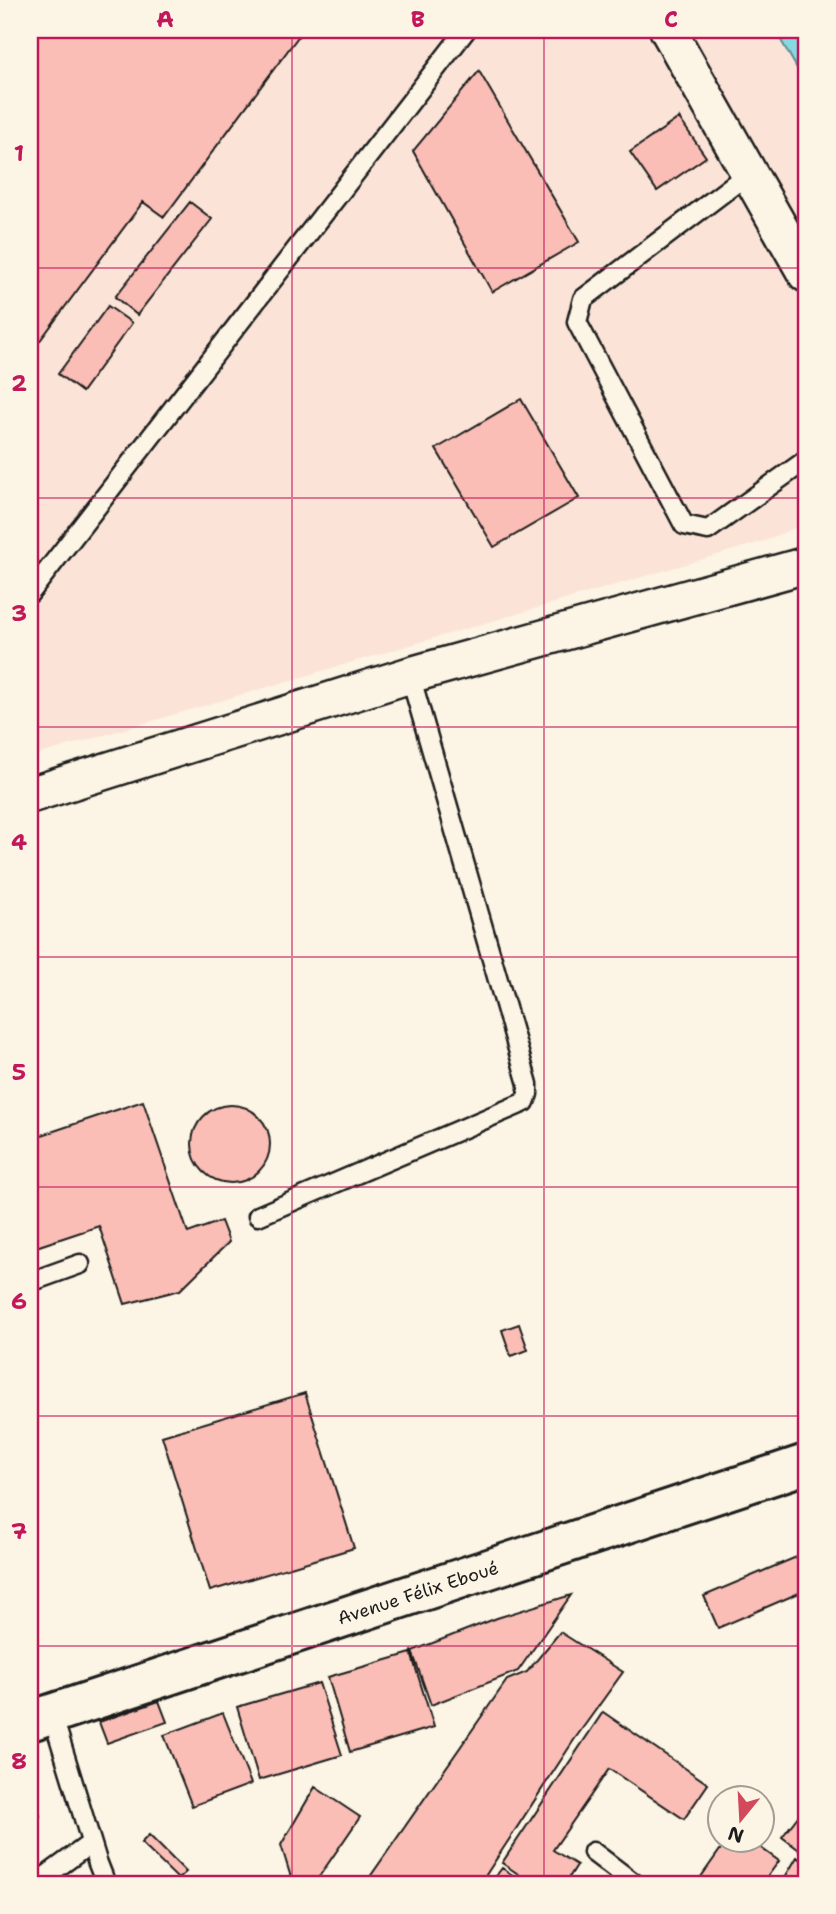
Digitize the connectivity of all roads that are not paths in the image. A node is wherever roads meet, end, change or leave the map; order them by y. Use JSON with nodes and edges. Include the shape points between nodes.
{"nodes":[{"id":1,"x":466,"y":30,"type":"edge"},
{"id":2,"x":668,"y":30,"type":"edge"},
{"id":3,"x":749,"y":173,"type":"junction"},
{"id":4,"x":804,"y":263,"type":"edge"},
{"id":5,"x":806,"y":460,"type":"edge"},
{"id":6,"x":806,"y":565,"type":"edge"},
{"id":7,"x":30,"y":593,"type":"edge"},
{"id":8,"x":410,"y":675,"type":"junction"},
{"id":9,"x":30,"y":795,"type":"edge"},
{"id":10,"x":258,"y":1216,"type":"dead end"},
{"id":11,"x":80,"y":1264,"type":"dead end"},
{"id":12,"x":30,"y":1282,"type":"edge"},
{"id":13,"x":806,"y":1464,"type":"edge"},
{"id":14,"x":41,"y":1717,"type":"edge"},
{"id":15,"x":91,"y":1843,"type":"junction"},
{"id":16,"x":593,"y":1852,"type":"dead end"},
{"id":17,"x":35,"y":1884,"type":"edge"},
{"id":18,"x":106,"y":1884,"type":"edge"},
{"id":19,"x":635,"y":1884,"type":"edge"}],
"edges":[{"from":1,"to":7,"type":"lane"},
{"from":2,"to":3,"type":"street"},
{"from":3,"to":4,"type":"street"},
{"from":3,"to":5,"type":"lane","via":[[583,299],[576,322],[684,525],[708,530]]},
{"from":6,"to":8,"type":"street"},
{"from":8,"to":9,"type":"street"},
{"from":8,"to":10,"type":"lane","via":[[528,1094],[525,1102]]},
{"from":11,"to":12,"type":"lane"},
{"from":13,"to":14,"type":"street","name":"Avenue Félix Eboué"},
{"from":14,"to":15,"type":"lane"},
{"from":15,"to":17,"type":"lane"},
{"from":15,"to":18,"type":"lane"},
{"from":16,"to":19,"type":"lane"}]}
